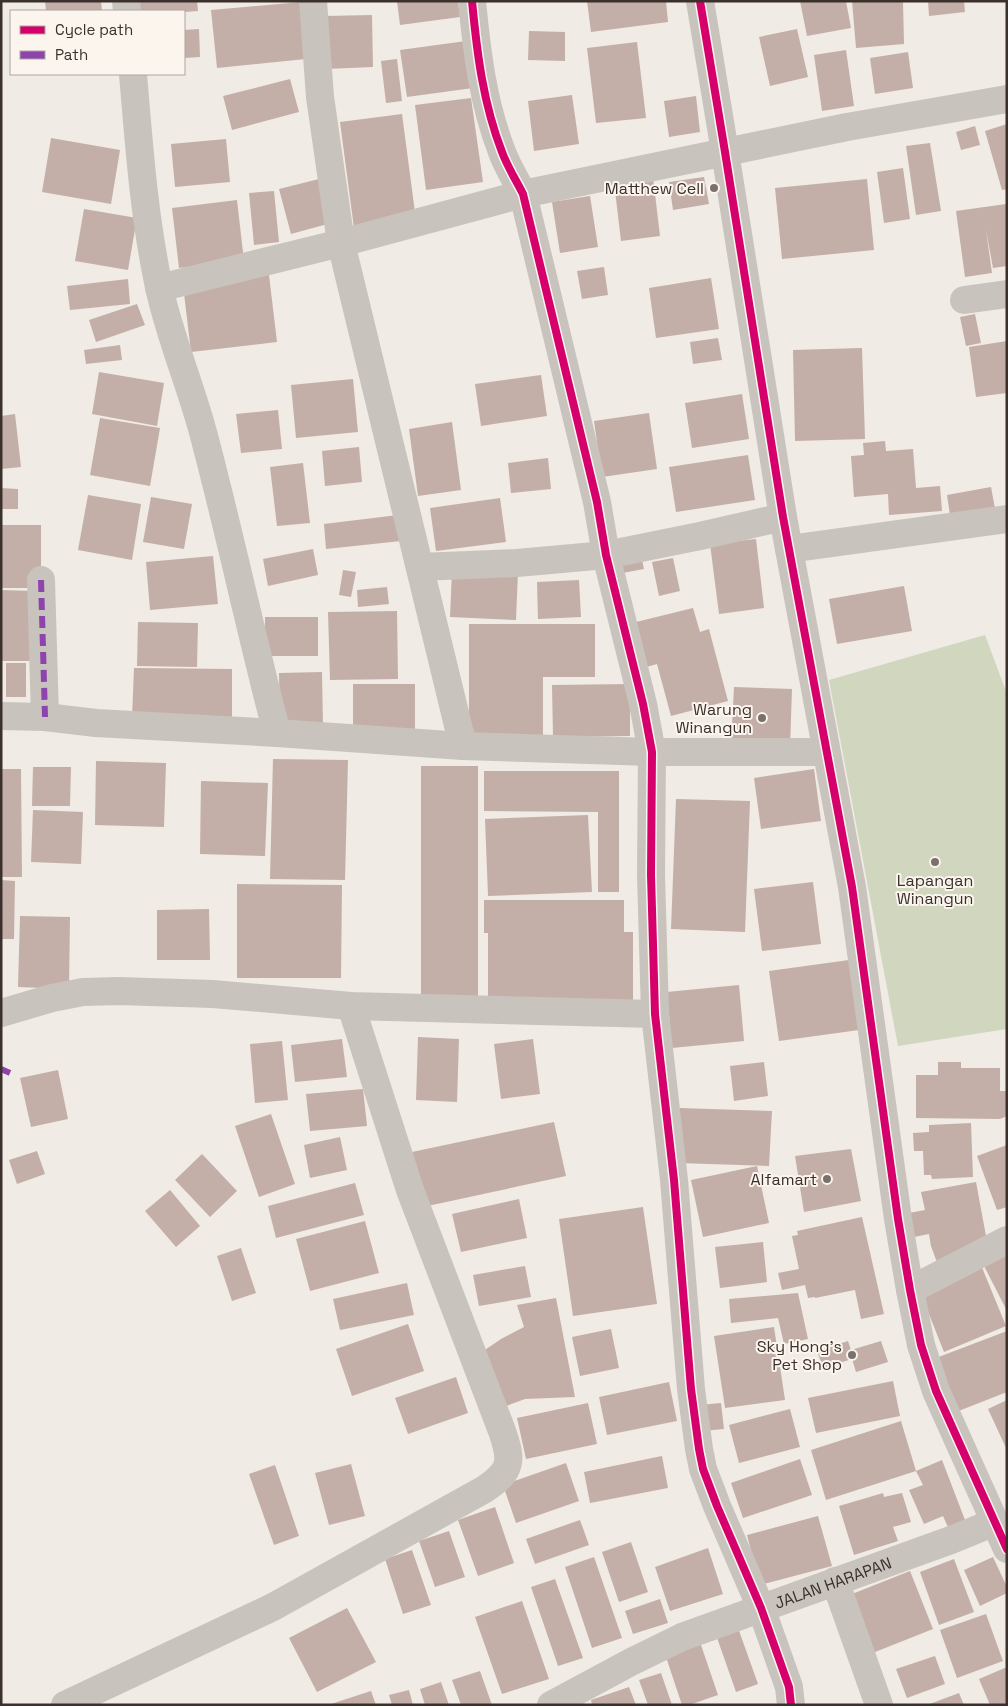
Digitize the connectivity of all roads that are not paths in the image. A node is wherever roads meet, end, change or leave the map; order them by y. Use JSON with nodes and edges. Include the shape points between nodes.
{"nodes":[{"id":1,"x":312,"y":1,"type":"edge"},
{"id":2,"x":472,"y":1,"type":"edge"},
{"id":3,"x":700,"y":1,"type":"edge"},
{"id":4,"x":133,"y":75,"type":"edge"},
{"id":5,"x":1007,"y":100,"type":"edge"},
{"id":6,"x":725,"y":152,"type":"junction"},
{"id":7,"x":523,"y":194,"type":"junction"},
{"id":8,"x":341,"y":243,"type":"junction"},
{"id":9,"x":160,"y":288,"type":"junction"},
{"id":10,"x":1007,"y":294,"type":"edge"},
{"id":11,"x":964,"y":300,"type":"dead end"},
{"id":12,"x":783,"y":517,"type":"junction"},
{"id":13,"x":1007,"y":519,"type":"edge"},
{"id":14,"x":789,"y":550,"type":"junction"},
{"id":15,"x":606,"y":555,"type":"junction"},
{"id":16,"x":420,"y":567,"type":"junction"},
{"id":17,"x":41,"y":580,"type":"dead end"},
{"id":18,"x":1,"y":716,"type":"edge"},
{"id":19,"x":45,"y":717,"type":"junction"},
{"id":20,"x":277,"y":733,"type":"junction"},
{"id":21,"x":463,"y":746,"type":"junction"},
{"id":22,"x":652,"y":752,"type":"junction"},
{"id":23,"x":826,"y":752,"type":"junction"},
{"id":24,"x":351,"y":1006,"type":"junction"},
{"id":25,"x":1,"y":1013,"type":"edge"},
{"id":26,"x":655,"y":1014,"type":"junction"},
{"id":27,"x":1007,"y":1240,"type":"edge"},
{"id":28,"x":910,"y":1290,"type":"junction"},
{"id":29,"x":1001,"y":1519,"type":"edge"},
{"id":30,"x":1007,"y":1549,"type":"edge"},
{"id":31,"x":836,"y":1581,"type":"junction"},
{"id":32,"x":761,"y":1608,"type":"junction"},
{"id":33,"x":65,"y":1705,"type":"edge"},
{"id":34,"x":551,"y":1705,"type":"edge"},
{"id":35,"x":791,"y":1705,"type":"edge"},
{"id":36,"x":879,"y":1705,"type":"edge"}],
"edges":[{"from":1,"to":8,"type":"street","via":[[320,97]]},
{"from":2,"to":7,"type":"street","via":[[478,61],[488,110],[502,154]]},
{"from":3,"to":6,"type":"street"},
{"from":4,"to":9,"type":"street","via":[[143,184]]},
{"from":5,"to":6,"type":"street"},
{"from":6,"to":7,"type":"street"},
{"from":6,"to":12,"type":"street"},
{"from":7,"to":8,"type":"street"},
{"from":7,"to":15,"type":"street","via":[[597,502]]},
{"from":8,"to":9,"type":"street"},
{"from":8,"to":16,"type":"street"},
{"from":9,"to":20,"type":"street","via":[[204,434]]},
{"from":10,"to":11,"type":"street"},
{"from":12,"to":14,"type":"street"},
{"from":12,"to":15,"type":"street"},
{"from":13,"to":14,"type":"street"},
{"from":14,"to":23,"type":"street"},
{"from":15,"to":16,"type":"street"},
{"from":15,"to":22,"type":"street"},
{"from":16,"to":21,"type":"street"},
{"from":17,"to":19,"type":"street"},
{"from":18,"to":19,"type":"street"},
{"from":19,"to":20,"type":"street"},
{"from":20,"to":21,"type":"street"},
{"from":21,"to":22,"type":"street"},
{"from":22,"to":23,"type":"street"},
{"from":22,"to":26,"type":"street"},
{"from":23,"to":28,"type":"street","via":[[852,887]]},
{"from":24,"to":25,"type":"street","via":[[213,994],[118,991],[82,992]]},
{"from":24,"to":26,"type":"street"},
{"from":24,"to":33,"type":"street","via":[[410,1190],[502,1431],[510,1461],[495,1482],[281,1602]]},
{"from":26,"to":32,"type":"street","via":[[699,1449],[717,1506]]},
{"from":27,"to":28,"type":"street"},
{"from":28,"to":29,"type":"street","via":[[921,1344],[936,1392]]},
{"from":29,"to":30,"type":"street"},
{"from":29,"to":31,"type":"street","name":"JALAN HARAPAN"},
{"from":31,"to":32,"type":"street","name":"JALAN HARAPAN"},
{"from":31,"to":36,"type":"street"},
{"from":32,"to":34,"type":"street","name":"JALAN HARAPAN","via":[[682,1637]]},
{"from":32,"to":35,"type":"street","via":[[789,1688]]}]}
